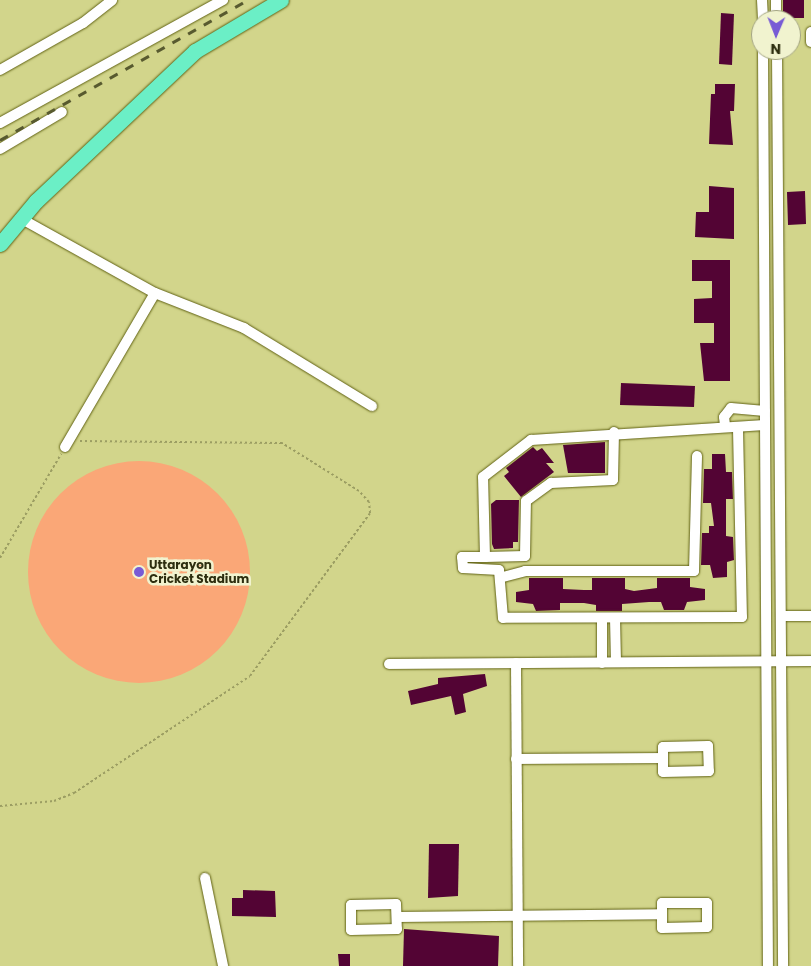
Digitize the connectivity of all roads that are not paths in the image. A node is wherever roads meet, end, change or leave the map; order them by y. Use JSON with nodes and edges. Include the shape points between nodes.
{"nodes":[{"id":1,"x":112,"y":0,"type":"edge"},
{"id":2,"x":223,"y":0,"type":"edge"},
{"id":3,"x":281,"y":0,"type":"edge"},
{"id":4,"x":811,"y":32,"type":"edge"},
{"id":5,"x":811,"y":42,"type":"edge"},
{"id":6,"x":763,"y":60,"type":"edge"},
{"id":7,"x":777,"y":60,"type":"edge"},
{"id":8,"x":0,"y":70,"type":"edge"},
{"id":9,"x":62,"y":112,"type":"dead end"},
{"id":10,"x":0,"y":122,"type":"edge"},
{"id":11,"x":0,"y":149,"type":"edge"},
{"id":12,"x":20,"y":218,"type":"junction"},
{"id":13,"x":0,"y":244,"type":"edge"},
{"id":14,"x":155,"y":293,"type":"junction"},
{"id":15,"x":372,"y":406,"type":"dead end"},
{"id":16,"x":765,"y":410,"type":"junction"},
{"id":17,"x":765,"y":425,"type":"junction"},
{"id":18,"x":725,"y":426,"type":"junction"},
{"id":19,"x":738,"y":429,"type":"junction"},
{"id":20,"x":614,"y":432,"type":"junction"},
{"id":21,"x":65,"y":447,"type":"road end"},
{"id":22,"x":697,"y":456,"type":"dead end"},
{"id":23,"x":485,"y":557,"type":"junction"},
{"id":24,"x":503,"y":577,"type":"junction"},
{"id":25,"x":781,"y":616,"type":"junction"},
{"id":26,"x":811,"y":616,"type":"edge"},
{"id":27,"x":602,"y":618,"type":"junction"},
{"id":28,"x":615,"y":618,"type":"junction"},
{"id":29,"x":811,"y":660,"type":"edge"},
{"id":30,"x":766,"y":661,"type":"junction"},
{"id":31,"x":781,"y":661,"type":"junction"},
{"id":32,"x":602,"y":662,"type":"junction"},
{"id":33,"x":616,"y":662,"type":"junction"},
{"id":34,"x":388,"y":664,"type":"dead end"},
{"id":35,"x":516,"y":664,"type":"junction"},
{"id":36,"x":663,"y":758,"type":"junction"},
{"id":37,"x":516,"y":759,"type":"junction"},
{"id":38,"x":205,"y":878,"type":"dead end"},
{"id":39,"x":662,"y":914,"type":"junction"},
{"id":40,"x":517,"y":915,"type":"junction"},
{"id":41,"x":396,"y":917,"type":"junction"},
{"id":42,"x":224,"y":966,"type":"edge"},
{"id":43,"x":518,"y":966,"type":"edge"},
{"id":44,"x":768,"y":966,"type":"edge"},
{"id":45,"x":783,"y":966,"type":"edge"}],
"edges":[{"from":1,"to":8,"type":"street","via":[[83,23]]},
{"from":2,"to":10,"type":"street"},
{"from":3,"to":12,"type":"highway","via":[[195,51]]},
{"from":4,"to":5,"type":"street"},
{"from":6,"to":16,"type":"street"},
{"from":7,"to":25,"type":"street"},
{"from":9,"to":11,"type":"street"},
{"from":12,"to":13,"type":"highway"},
{"from":12,"to":14,"type":"street"},
{"from":14,"to":15,"type":"street","via":[[244,328]]},
{"from":14,"to":21,"type":"street"},
{"from":16,"to":17,"type":"street"},
{"from":16,"to":18,"type":"street","via":[[731,408],[724,417]]},
{"from":17,"to":19,"type":"street"},
{"from":17,"to":30,"type":"street"},
{"from":18,"to":19,"type":"street"},
{"from":18,"to":20,"type":"street","via":[[699,431]]},
{"from":19,"to":28,"type":"street","via":[[742,617]]},
{"from":20,"to":23,"type":"street","via":[[531,440],[482,477]]},
{"from":20,"to":23,"type":"street","via":[[613,480],[552,483],[526,501],[524,556]]},
{"from":22,"to":24,"type":"street","via":[[694,571],[525,571]]},
{"from":23,"to":24,"type":"street","via":[[462,557],[463,568],[499,570]]},
{"from":24,"to":27,"type":"street","via":[[504,618]]},
{"from":25,"to":26,"type":"street"},
{"from":25,"to":31,"type":"street"},
{"from":27,"to":28,"type":"street"},
{"from":27,"to":32,"type":"street"},
{"from":28,"to":33,"type":"street"},
{"from":29,"to":31,"type":"street"},
{"from":30,"to":31,"type":"street"},
{"from":30,"to":33,"type":"street"},
{"from":30,"to":44,"type":"street"},
{"from":31,"to":45,"type":"street"},
{"from":32,"to":33,"type":"street"},
{"from":32,"to":35,"type":"street"},
{"from":34,"to":35,"type":"street"},
{"from":35,"to":37,"type":"street"},
{"from":36,"to":36,"type":"street","via":[[663,772],[708,771],[708,746],[663,747]]},
{"from":36,"to":37,"type":"street"},
{"from":37,"to":40,"type":"street"},
{"from":38,"to":42,"type":"street"},
{"from":39,"to":39,"type":"street","via":[[662,928],[707,927],[707,902],[662,903]]},
{"from":39,"to":40,"type":"street"},
{"from":40,"to":41,"type":"street"},
{"from":40,"to":43,"type":"street"},
{"from":41,"to":41,"type":"street","via":[[396,904],[351,905],[351,930],[397,929]]}]}
